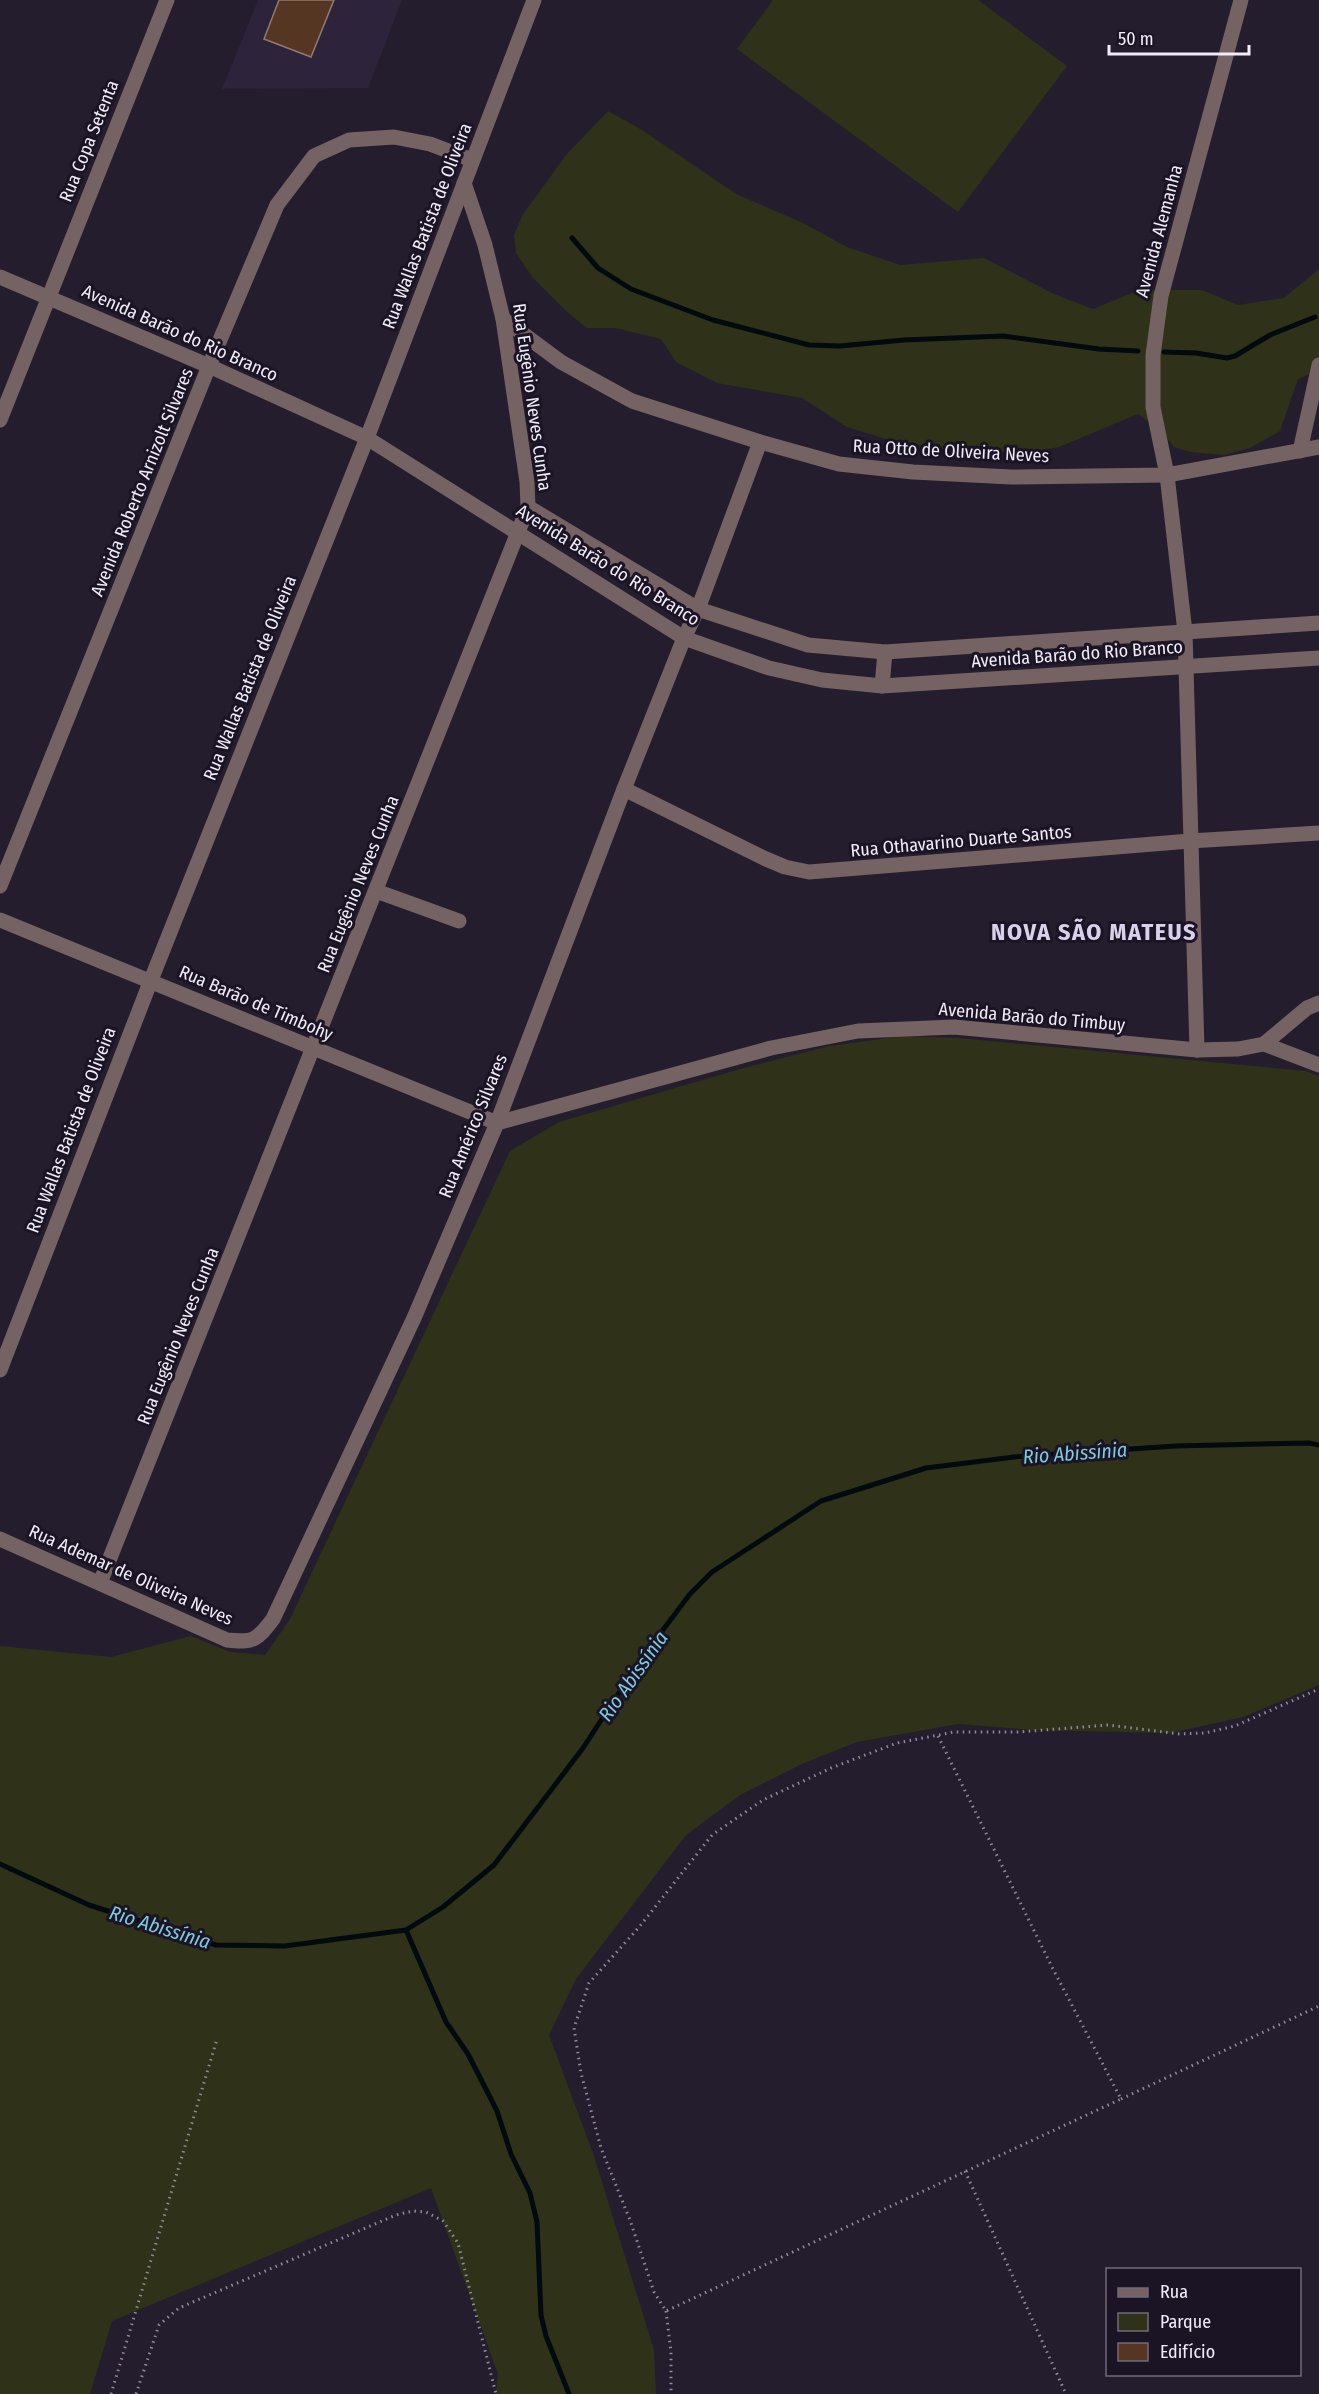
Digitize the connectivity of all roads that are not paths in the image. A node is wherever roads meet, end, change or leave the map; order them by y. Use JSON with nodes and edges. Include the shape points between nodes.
{"nodes":[{"id":1,"x":167,"y":0,"type":"edge"},
{"id":2,"x":534,"y":0,"type":"edge"},
{"id":3,"x":1241,"y":0,"type":"edge"},
{"id":4,"x":472,"y":160,"type":"junction"},
{"id":5,"x":464,"y":183,"type":"junction"},
{"id":6,"x":0,"y":277,"type":"edge"},
{"id":7,"x":48,"y":296,"type":"junction"},
{"id":8,"x":503,"y":319,"type":"junction"},
{"id":9,"x":1319,"y":365,"type":"edge"},
{"id":10,"x":209,"y":366,"type":"junction"},
{"id":11,"x":0,"y":420,"type":"edge"},
{"id":12,"x":367,"y":438,"type":"junction"},
{"id":13,"x":760,"y":442,"type":"junction"},
{"id":14,"x":1319,"y":447,"type":"edge"},
{"id":15,"x":1300,"y":451,"type":"junction"},
{"id":16,"x":1167,"y":475,"type":"junction"},
{"id":17,"x":528,"y":507,"type":"junction"},
{"id":18,"x":519,"y":533,"type":"junction"},
{"id":19,"x":698,"y":609,"type":"junction"},
{"id":20,"x":1319,"y":623,"type":"edge"},
{"id":21,"x":1185,"y":632,"type":"junction"},
{"id":22,"x":684,"y":638,"type":"junction"},
{"id":23,"x":885,"y":652,"type":"junction"},
{"id":24,"x":1319,"y":658,"type":"edge"},
{"id":25,"x":1185,"y":667,"type":"junction"},
{"id":26,"x":882,"y":686,"type":"junction"},
{"id":27,"x":624,"y":789,"type":"junction"},
{"id":28,"x":1319,"y":833,"type":"edge"},
{"id":29,"x":1190,"y":841,"type":"junction"},
{"id":30,"x":0,"y":886,"type":"edge"},
{"id":31,"x":376,"y":891,"type":"junction"},
{"id":32,"x":0,"y":920,"type":"edge"},
{"id":33,"x":459,"y":921,"type":"dead end"},
{"id":34,"x":151,"y":980,"type":"junction"},
{"id":35,"x":1319,"y":1003,"type":"edge"},
{"id":36,"x":1264,"y":1044,"type":"junction"},
{"id":37,"x":314,"y":1049,"type":"junction"},
{"id":38,"x":1197,"y":1050,"type":"junction"},
{"id":39,"x":1319,"y":1065,"type":"edge"},
{"id":40,"x":497,"y":1123,"type":"junction"},
{"id":41,"x":0,"y":1370,"type":"edge"},
{"id":42,"x":0,"y":1539,"type":"edge"},
{"id":43,"x":100,"y":1583,"type":"junction"},
{"id":44,"x":273,"y":1619,"type":"joint"}],
"edges":[{"from":1,"to":7,"type":"street","name":"Rua Copa Setenta"},
{"from":2,"to":4,"type":"street","name":"Rua Wallas Batista de Oliveira"},
{"from":3,"to":16,"type":"street","name":"Avenida Alemanha","via":[[1161,296],[1153,355],[1153,407]]},
{"from":4,"to":5,"type":"street","name":"Rua Wallas Batista de Oliveira"},
{"from":4,"to":10,"type":"street","name":"Avenida Roberto Arnizolt Silvares","via":[[430,144],[394,137],[349,140],[314,156],[277,205]]},
{"from":5,"to":8,"type":"street","name":"Rua Eugênio Neves Cunha","via":[[485,245]]},
{"from":5,"to":12,"type":"street","name":"Rua Wallas Batista de Oliveira"},
{"from":6,"to":7,"type":"street","name":"Avenida Barão do Rio Branco"},
{"from":7,"to":10,"type":"street","name":"Avenida Barão do Rio Branco"},
{"from":7,"to":11,"type":"street","name":"Rua Copa Setenta"},
{"from":8,"to":13,"type":"street","name":"Rua Otto de Oliveira Neves","via":[[561,362],[632,401]]},
{"from":8,"to":17,"type":"street","name":"Rua Eugênio Neves Cunha"},
{"from":9,"to":15,"type":"street"},
{"from":10,"to":12,"type":"street","name":"Avenida Barão do Rio Branco"},
{"from":10,"to":30,"type":"street","name":"Avenida Roberto Arnizolt Silvares"},
{"from":12,"to":18,"type":"street","name":"Avenida Barão do Rio Branco"},
{"from":12,"to":34,"type":"street","name":"Rua Wallas Batista de Oliveira"},
{"from":13,"to":16,"type":"street","name":"Rua Otto de Oliveira Neves","via":[[839,464],[913,472],[1011,477]]},
{"from":13,"to":19,"type":"street","name":"Rua Américo Silvares"},
{"from":14,"to":15,"type":"street","name":"Rua Otto de Oliveira Neves"},
{"from":15,"to":16,"type":"street","name":"Rua Otto de Oliveira Neves"},
{"from":16,"to":21,"type":"street","name":"Avenida Alemanha"},
{"from":17,"to":18,"type":"street","name":"Rua Eugênio Neves Cunha"},
{"from":17,"to":19,"type":"street","name":"Avenida Barão do Rio Branco"},
{"from":18,"to":22,"type":"street","name":"Avenida Barão do Rio Branco"},
{"from":18,"to":31,"type":"street","name":"Rua Eugênio Neves Cunha"},
{"from":19,"to":22,"type":"street","name":"Rua Américo Silvares"},
{"from":19,"to":23,"type":"street","name":"Avenida Barão do Rio Branco","via":[[808,645]]},
{"from":20,"to":21,"type":"street","name":"Avenida Barão do Rio Branco"},
{"from":21,"to":23,"type":"street","name":"Avenida Barão do Rio Branco"},
{"from":21,"to":25,"type":"street","name":"Avenida Alemanha"},
{"from":22,"to":26,"type":"street","name":"Avenida Barão do Rio Branco","via":[[769,668],[822,680]]},
{"from":22,"to":27,"type":"street","name":"Rua Américo Silvares"},
{"from":23,"to":26,"type":"street"},
{"from":24,"to":25,"type":"street","name":"Avenida Barão do Rio Branco"},
{"from":25,"to":26,"type":"street","name":"Avenida Barão do Rio Branco"},
{"from":25,"to":29,"type":"street","name":"Avenida Alemanha"},
{"from":27,"to":29,"type":"street","name":"Rua Othavarino Duarte Santos","via":[[785,867],[809,872]]},
{"from":27,"to":40,"type":"street","name":"Rua Américo Silvares"},
{"from":28,"to":29,"type":"street","name":"Rua Othavarino Duarte Santos"},
{"from":29,"to":38,"type":"street","name":"Avenida Alemanha"},
{"from":31,"to":33,"type":"street"},
{"from":31,"to":37,"type":"street","name":"Rua Eugênio Neves Cunha"},
{"from":32,"to":34,"type":"street","name":"Rua Barão de Timbohy"},
{"from":34,"to":37,"type":"street","name":"Rua Barão de Timbohy"},
{"from":34,"to":41,"type":"street","name":"Rua Wallas Batista de Oliveira"},
{"from":35,"to":36,"type":"street","via":[[1307,1008]]},
{"from":36,"to":38,"type":"street","name":"Avenida Barão do Timbuy"},
{"from":36,"to":39,"type":"street"},
{"from":37,"to":40,"type":"street","name":"Rua Barão de Timbohy"},
{"from":37,"to":43,"type":"street","name":"Rua Eugênio Neves Cunha"},
{"from":38,"to":40,"type":"street","name":"Avenida Barão do Timbuy","via":[[954,1027],[858,1031],[771,1048]]},
{"from":40,"to":44,"type":"street","name":"Rua Américo Silvares","via":[[414,1318]]},
{"from":42,"to":43,"type":"street","name":"Rua Ademar de Oliveira Neves"},
{"from":43,"to":44,"type":"street","name":"Rua Ademar de Oliveira Neves","via":[[227,1640],[246,1642],[260,1636]]}]}
